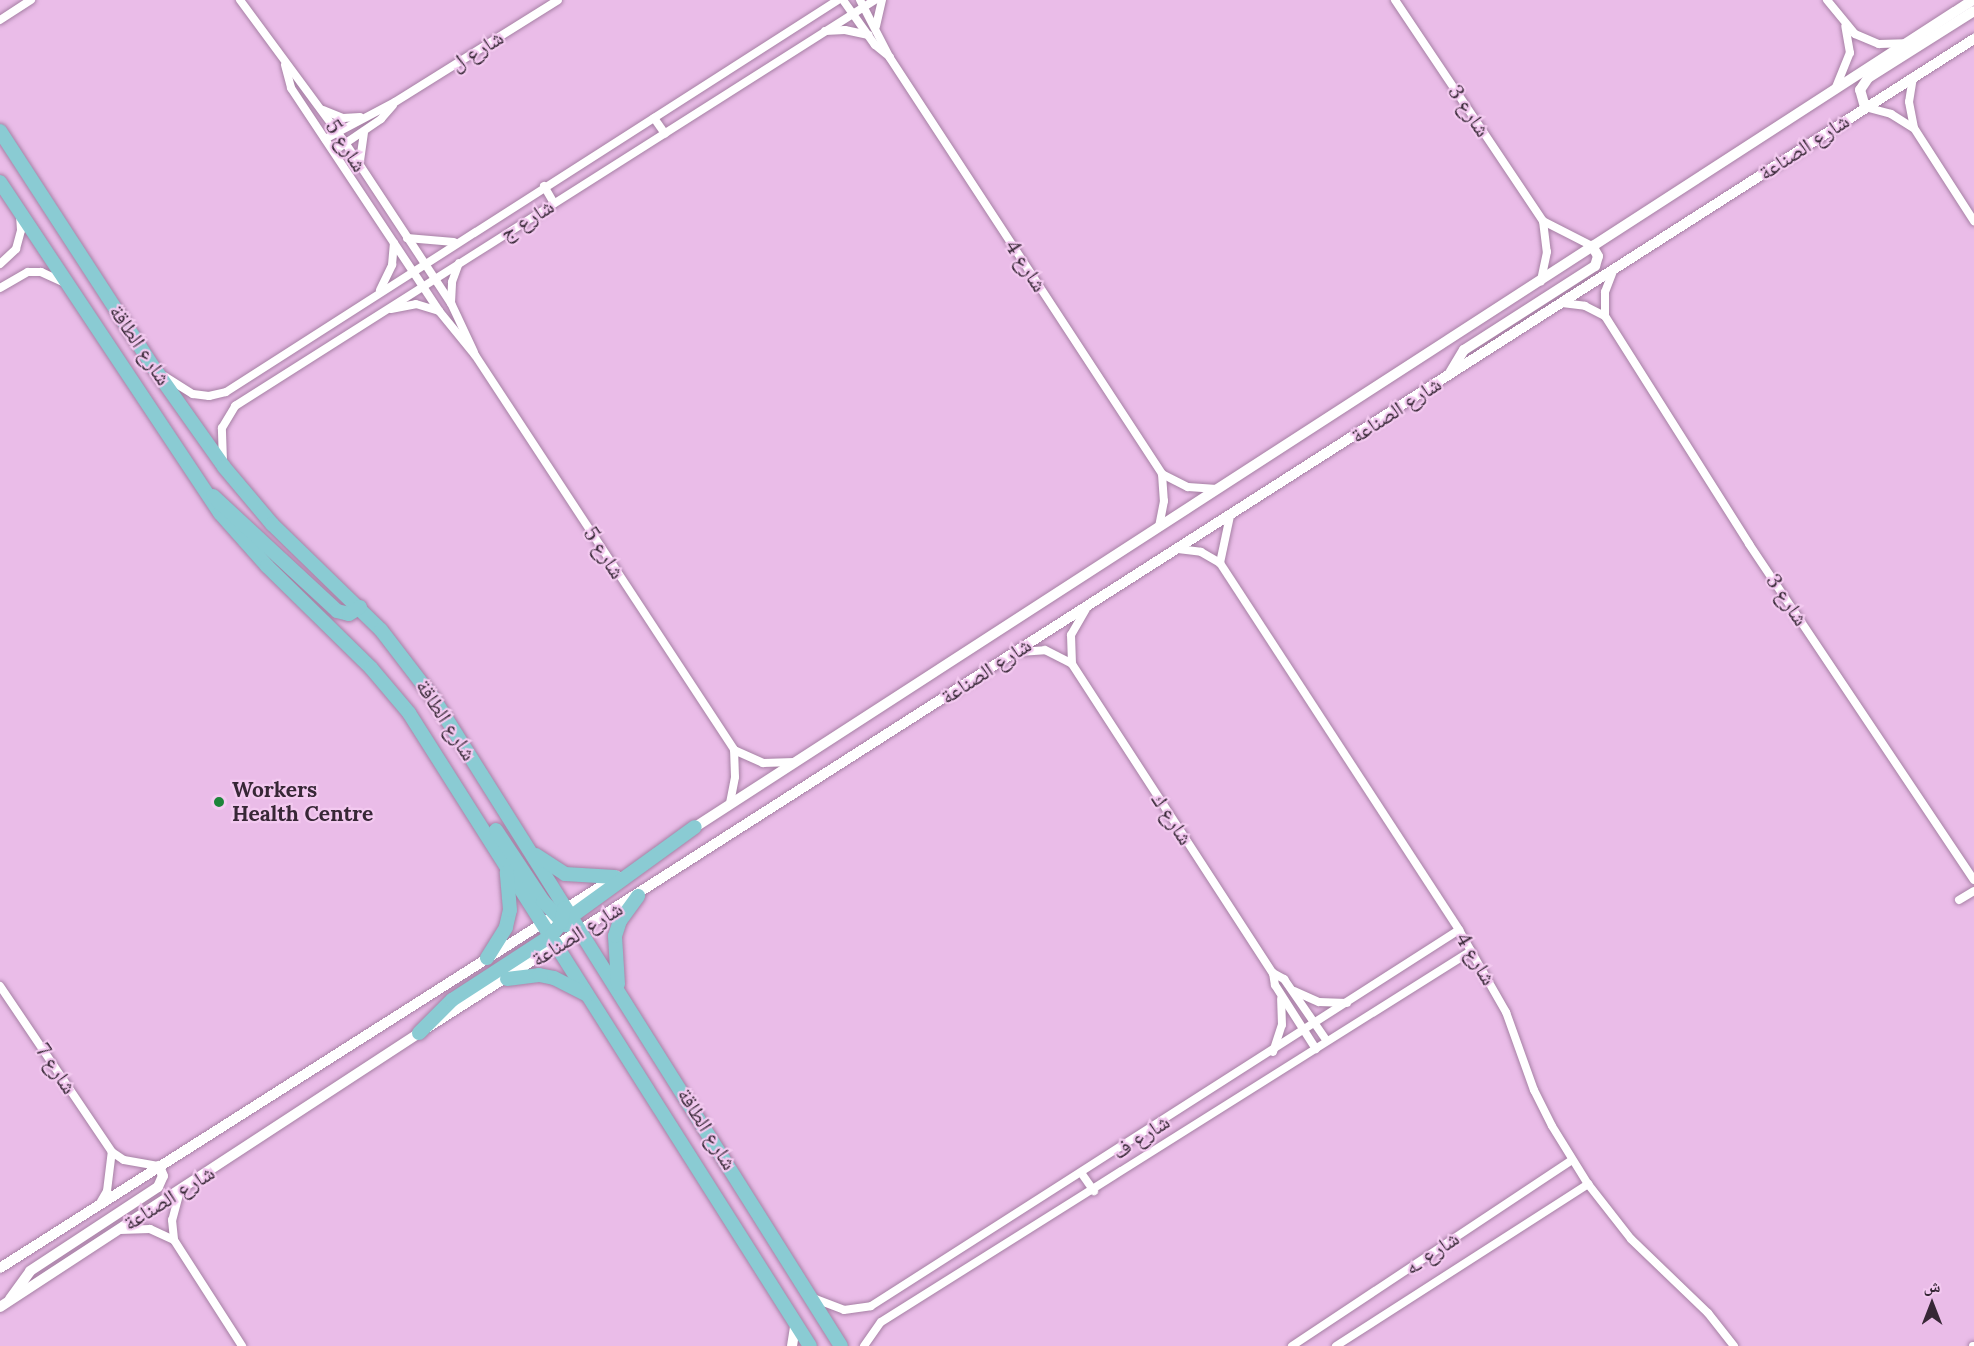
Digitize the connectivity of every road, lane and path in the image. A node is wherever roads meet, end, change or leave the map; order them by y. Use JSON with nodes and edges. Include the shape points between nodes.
{"nodes":[{"id":1,"x":32,"y":0,"type":"edge"},
{"id":2,"x":240,"y":0,"type":"edge"},
{"id":3,"x":558,"y":0,"type":"edge"},
{"id":4,"x":821,"y":0,"type":"edge"},
{"id":5,"x":838,"y":0,"type":"edge"},
{"id":6,"x":843,"y":0,"type":"edge"},
{"id":7,"x":875,"y":0,"type":"edge"},
{"id":8,"x":882,"y":0,"type":"edge"},
{"id":9,"x":1395,"y":0,"type":"edge"},
{"id":10,"x":1827,"y":0,"type":"edge"},
{"id":11,"x":1973,"y":0,"type":"edge"},
{"id":12,"x":862,"y":3,"type":"edge"},
{"id":13,"x":1974,"y":11,"type":"edge"},
{"id":14,"x":815,"y":14,"type":"junction"},
{"id":15,"x":852,"y":14,"type":"junction"},
{"id":16,"x":0,"y":20,"type":"edge"},
{"id":17,"x":1845,"y":25,"type":"junction"},
{"id":18,"x":876,"y":26,"type":"junction"},
{"id":19,"x":822,"y":32,"type":"junction"},
{"id":20,"x":868,"y":35,"type":"junction"},
{"id":21,"x":1974,"y":39,"type":"edge"},
{"id":22,"x":1905,"y":43,"type":"junction"},
{"id":23,"x":890,"y":58,"type":"junction"},
{"id":24,"x":285,"y":65,"type":"junction"},
{"id":25,"x":1913,"y":77,"type":"junction"},
{"id":26,"x":1835,"y":88,"type":"junction"},
{"id":27,"x":395,"y":102,"type":"junction"},
{"id":28,"x":1865,"y":108,"type":"junction"},
{"id":29,"x":323,"y":110,"type":"junction"},
{"id":30,"x":363,"y":116,"type":"junction"},
{"id":31,"x":654,"y":118,"type":"junction"},
{"id":32,"x":1914,"y":128,"type":"junction"},
{"id":33,"x":0,"y":131,"type":"edge"},
{"id":34,"x":364,"y":131,"type":"junction"},
{"id":35,"x":338,"y":132,"type":"junction"},
{"id":36,"x":665,"y":134,"type":"junction"},
{"id":37,"x":325,"y":139,"type":"junction"},
{"id":38,"x":346,"y":144,"type":"junction"},
{"id":39,"x":0,"y":146,"type":"edge"},
{"id":40,"x":334,"y":152,"type":"junction"},
{"id":41,"x":363,"y":170,"type":"junction"},
{"id":42,"x":0,"y":182,"type":"edge"},
{"id":43,"x":544,"y":186,"type":"junction"},
{"id":44,"x":37,"y":190,"type":"junction"},
{"id":45,"x":554,"y":203,"type":"junction"},
{"id":46,"x":19,"y":211,"type":"junction"},
{"id":47,"x":1543,"y":221,"type":"junction"},
{"id":48,"x":1974,"y":221,"type":"edge"},
{"id":49,"x":407,"y":238,"type":"junction"},
{"id":50,"x":394,"y":242,"type":"junction"},
{"id":51,"x":455,"y":242,"type":"junction"},
{"id":52,"x":1592,"y":246,"type":"junction"},
{"id":53,"x":460,"y":262,"type":"junction"},
{"id":54,"x":423,"y":263,"type":"junction"},
{"id":55,"x":0,"y":264,"type":"edge"},
{"id":56,"x":412,"y":270,"type":"junction"},
{"id":57,"x":1613,"y":270,"type":"junction"},
{"id":58,"x":434,"y":278,"type":"junction"},
{"id":59,"x":1541,"y":282,"type":"junction"},
{"id":60,"x":68,"y":284,"type":"junction"},
{"id":61,"x":422,"y":285,"type":"junction"},
{"id":62,"x":0,"y":288,"type":"edge"},
{"id":63,"x":380,"y":290,"type":"junction"},
{"id":64,"x":451,"y":303,"type":"junction"},
{"id":65,"x":1562,"y":303,"type":"junction"},
{"id":66,"x":385,"y":310,"type":"junction"},
{"id":67,"x":439,"y":311,"type":"junction"},
{"id":68,"x":1605,"y":316,"type":"junction"},
{"id":69,"x":303,"y":344,"type":"junction"},
{"id":70,"x":475,"y":355,"type":"junction"},
{"id":71,"x":313,"y":357,"type":"junction"},
{"id":72,"x":154,"y":368,"type":"junction"},
{"id":73,"x":1448,"y":376,"type":"junction"},
{"id":74,"x":224,"y":467,"type":"junction"},
{"id":75,"x":1162,"y":474,"type":"junction"},
{"id":76,"x":200,"y":486,"type":"junction"},
{"id":77,"x":1217,"y":489,"type":"junction"},
{"id":78,"x":1230,"y":516,"type":"junction"},
{"id":79,"x":1159,"y":527,"type":"junction"},
{"id":80,"x":1178,"y":549,"type":"junction"},
{"id":81,"x":1220,"y":563,"type":"junction"},
{"id":82,"x":360,"y":607,"type":"junction"},
{"id":83,"x":1086,"y":609,"type":"junction"},
{"id":84,"x":1015,"y":652,"type":"junction"},
{"id":85,"x":1072,"y":664,"type":"junction"},
{"id":86,"x":735,"y":750,"type":"junction"},
{"id":87,"x":794,"y":762,"type":"junction"},
{"id":88,"x":465,"y":798,"type":"junction"},
{"id":89,"x":730,"y":803,"type":"junction"},
{"id":90,"x":695,"y":827,"type":"junction"},
{"id":91,"x":526,"y":846,"type":"junction"},
{"id":92,"x":503,"y":858,"type":"junction"},
{"id":93,"x":615,"y":877,"type":"junction"},
{"id":94,"x":1974,"y":880,"type":"edge"},
{"id":95,"x":1974,"y":891,"type":"edge"},
{"id":96,"x":638,"y":896,"type":"junction"},
{"id":97,"x":1959,"y":900,"type":"dead end"},
{"id":98,"x":561,"y":926,"type":"junction"},
{"id":99,"x":1459,"y":930,"type":"junction"},
{"id":100,"x":1471,"y":951,"type":"junction"},
{"id":101,"x":487,"y":958,"type":"junction"},
{"id":102,"x":1273,"y":973,"type":"junction"},
{"id":103,"x":507,"y":979,"type":"junction"},
{"id":104,"x":0,"y":986,"type":"edge"},
{"id":105,"x":1290,"y":989,"type":"junction"},
{"id":106,"x":620,"y":992,"type":"junction"},
{"id":107,"x":1281,"y":995,"type":"junction"},
{"id":108,"x":594,"y":1000,"type":"junction"},
{"id":109,"x":1350,"y":1003,"type":"junction"},
{"id":110,"x":1315,"y":1024,"type":"junction"},
{"id":111,"x":1304,"y":1031,"type":"junction"},
{"id":112,"x":419,"y":1033,"type":"junction"},
{"id":113,"x":651,"y":1039,"type":"junction"},
{"id":114,"x":1327,"y":1041,"type":"junction"},
{"id":115,"x":1316,"y":1048,"type":"junction"},
{"id":116,"x":1273,"y":1052,"type":"junction"},
{"id":117,"x":112,"y":1152,"type":"junction"},
{"id":118,"x":1572,"y":1160,"type":"junction"},
{"id":119,"x":159,"y":1166,"type":"junction"},
{"id":120,"x":1082,"y":1174,"type":"junction"},
{"id":121,"x":1588,"y":1185,"type":"junction"},
{"id":122,"x":180,"y":1191,"type":"junction"},
{"id":123,"x":1094,"y":1191,"type":"junction"},
{"id":124,"x":100,"y":1203,"type":"junction"},
{"id":125,"x":112,"y":1233,"type":"junction"},
{"id":126,"x":174,"y":1240,"type":"junction"},
{"id":127,"x":0,"y":1268,"type":"edge"},
{"id":128,"x":813,"y":1298,"type":"junction"},
{"id":129,"x":4,"y":1304,"type":"edge"},
{"id":130,"x":796,"y":1322,"type":"junction"},
{"id":131,"x":243,"y":1346,"type":"edge"},
{"id":132,"x":792,"y":1346,"type":"edge"},
{"id":133,"x":810,"y":1346,"type":"edge"},
{"id":134,"x":841,"y":1346,"type":"edge"},
{"id":135,"x":864,"y":1346,"type":"edge"},
{"id":136,"x":1292,"y":1346,"type":"edge"},
{"id":137,"x":1336,"y":1346,"type":"edge"},
{"id":138,"x":1734,"y":1346,"type":"edge"}],
"edges":[{"from":1,"to":16,"type":"street"},
{"from":2,"to":24,"type":"street","name":"شارع 5"},
{"from":3,"to":27,"type":"street","name":"شارع ل"},
{"from":4,"to":14,"type":"street"},
{"from":5,"to":14,"type":"street","name":"شارع ج"},
{"from":6,"to":15,"type":"street","name":"شارع 4"},
{"from":7,"to":12,"type":"street","name":"شارع ج"},
{"from":8,"to":18,"type":"street"},
{"from":9,"to":47,"type":"street","name":"شارع 3"},
{"from":10,"to":17,"type":"street"},
{"from":11,"to":22,"type":"street","name":"شارع الصناعة"},
{"from":12,"to":15,"type":"street","name":"شارع ج"},
{"from":12,"to":18,"type":"street","name":"شارع 4"},
{"from":13,"to":28,"type":"street","via":[[1868,78],[1860,90]]},
{"from":14,"to":31,"type":"street","name":"شارع ج"},
{"from":15,"to":19,"type":"street","name":"شارع ج"},
{"from":15,"to":20,"type":"street","name":"شارع 4"},
{"from":17,"to":22,"type":"street","via":[[1879,44]]},
{"from":17,"to":26,"type":"street","via":[[1850,53]]},
{"from":18,"to":23,"type":"street","name":"شارع 4"},
{"from":19,"to":20,"type":"street","via":[[845,30]]},
{"from":19,"to":36,"type":"street","name":"شارع ج"},
{"from":20,"to":23,"type":"street","name":"شارع 4"},
{"from":21,"to":25,"type":"street","name":"شارع الصناعة"},
{"from":22,"to":26,"type":"street","name":"شارع الصناعة"},
{"from":23,"to":75,"type":"street","name":"شارع 4"},
{"from":24,"to":29,"type":"street","name":"شارع 5","via":[[302,80]]},
{"from":24,"to":37,"type":"street","name":"شارع 5","via":[[291,88]]},
{"from":25,"to":28,"type":"street","name":"شارع الصناعة"},
{"from":25,"to":32,"type":"street","via":[[1909,102]]},
{"from":26,"to":52,"type":"street","name":"شارع الصناعة"},
{"from":27,"to":30,"type":"street","name":"شارع ل"},
{"from":27,"to":34,"type":"street","name":"شارع ل"},
{"from":28,"to":32,"type":"street","via":[[1891,114]]},
{"from":28,"to":57,"type":"street","name":"شارع الصناعة"},
{"from":29,"to":30,"type":"street","via":[[343,118]]},
{"from":29,"to":35,"type":"street","name":"شارع 5"},
{"from":30,"to":35,"type":"street","name":"شارع ل"},
{"from":31,"to":36,"type":"street"},
{"from":31,"to":43,"type":"street","name":"شارع ج"},
{"from":32,"to":48,"type":"street"},
{"from":33,"to":44,"type":"main road","name":"شارع الطاقة"},
{"from":34,"to":38,"type":"street","name":"شارع ل"},
{"from":34,"to":41,"type":"street","via":[[358,151]]},
{"from":35,"to":37,"type":"street","name":"شارع ل"},
{"from":35,"to":38,"type":"street","name":"شارع 5"},
{"from":36,"to":45,"type":"street","name":"شارع ج"},
{"from":37,"to":40,"type":"street","name":"شارع 5"},
{"from":38,"to":40,"type":"street","name":"شارع ل"},
{"from":38,"to":41,"type":"street","name":"شارع 5"},
{"from":39,"to":44,"type":"main road"},
{"from":40,"to":50,"type":"street","name":"شارع 5"},
{"from":41,"to":49,"type":"street","name":"شارع 5"},
{"from":42,"to":46,"type":"main road","name":"شارع الطاقة"},
{"from":43,"to":45,"type":"street"},
{"from":43,"to":51,"type":"street","name":"شارع ج"},
{"from":44,"to":72,"type":"main road","name":"شارع الطاقة"},
{"from":45,"to":53,"type":"street","name":"شارع ج"},
{"from":46,"to":55,"type":"street","via":[[21,230],[16,249]]},
{"from":46,"to":60,"type":"main road","name":"شارع الطاقة"},
{"from":47,"to":52,"type":"street","name":"شارع 3"},
{"from":47,"to":59,"type":"street","name":"شارع 3","via":[[1547,252]]},
{"from":49,"to":51,"type":"street"},
{"from":49,"to":54,"type":"street","name":"شارع 5"},
{"from":50,"to":56,"type":"street","name":"شارع 5"},
{"from":50,"to":63,"type":"street","via":[[392,266]]},
{"from":51,"to":54,"type":"street","name":"شارع ج"},
{"from":52,"to":59,"type":"street","name":"شارع الصناعة"},
{"from":52,"to":73,"type":"street","via":[[1598,256],[1595,266],[1464,350]]},
{"from":53,"to":58,"type":"street","name":"شارع ج"},
{"from":53,"to":64,"type":"street","via":[[452,282]]},
{"from":54,"to":56,"type":"street","name":"شارع ج"},
{"from":54,"to":58,"type":"street","name":"شارع 5"},
{"from":56,"to":61,"type":"street","name":"شارع 5"},
{"from":56,"to":63,"type":"street","name":"شارع ج"},
{"from":57,"to":65,"type":"street","name":"شارع الصناعة"},
{"from":57,"to":68,"type":"street","via":[[1605,292]]},
{"from":58,"to":61,"type":"street","name":"شارع ج"},
{"from":58,"to":64,"type":"street","name":"شارع 5"},
{"from":59,"to":77,"type":"street","name":"شارع الصناعة"},
{"from":60,"to":62,"type":"street","via":[[41,272],[28,272]]},
{"from":60,"to":76,"type":"main road","name":"شارع الطاقة"},
{"from":61,"to":66,"type":"street","name":"شارع ج"},
{"from":61,"to":67,"type":"street","name":"شارع 5"},
{"from":63,"to":69,"type":"street","name":"شارع ج"},
{"from":64,"to":70,"type":"street","name":"شارع 5"},
{"from":65,"to":68,"type":"street","via":[[1585,306]]},
{"from":65,"to":73,"type":"street","name":"شارع الصناعة"},
{"from":66,"to":67,"type":"street","via":[[416,304]]},
{"from":66,"to":71,"type":"street","name":"شارع ج"},
{"from":67,"to":70,"type":"street","name":"شارع 5"},
{"from":68,"to":94,"type":"street","name":"شارع 3","via":[[1743,534]]},
{"from":69,"to":71,"type":"street"},
{"from":69,"to":72,"type":"street","name":"شارع ج","via":[[226,392],[209,396],[180,388]]},
{"from":70,"to":86,"type":"street","name":"شارع 5"},
{"from":71,"to":74,"type":"street","name":"شارع ج","via":[[235,406],[226,416],[221,439]]},
{"from":72,"to":74,"type":"main road","name":"شارع الطاقة"},
{"from":73,"to":78,"type":"street","name":"شارع الصناعة"},
{"from":74,"to":82,"type":"main road","name":"شارع الطاقة","via":[[272,524]]},
{"from":75,"to":77,"type":"street","via":[[1188,487]]},
{"from":75,"to":79,"type":"street","via":[[1164,501]]},
{"from":76,"to":82,"type":"main road","via":[[232,511],[337,611],[349,614]]},
{"from":76,"to":88,"type":"main road","name":"شارع الطاقة","via":[[261,559],[392,690]]},
{"from":77,"to":79,"type":"street","name":"شارع الصناعة"},
{"from":78,"to":80,"type":"street","name":"شارع الصناعة"},
{"from":78,"to":81,"type":"street"},
{"from":79,"to":87,"type":"street","name":"شارع الصناعة"},
{"from":80,"to":81,"type":"street","via":[[1201,552]]},
{"from":80,"to":83,"type":"street","name":"شارع الصناعة"},
{"from":81,"to":99,"type":"street","name":"شارع 4"},
{"from":82,"to":91,"type":"main road","name":"شارع الطاقة","via":[[401,653],[434,699]]},
{"from":83,"to":84,"type":"street","name":"شارع الصناعة"},
{"from":83,"to":85,"type":"street","via":[[1071,635]]},
{"from":84,"to":85,"type":"street","name":"شارع ك","via":[[1045,650]]},
{"from":84,"to":96,"type":"street","name":"شارع الصناعة"},
{"from":85,"to":102,"type":"street","name":"شارع ك"},
{"from":86,"to":87,"type":"street","via":[[763,763]]},
{"from":86,"to":89,"type":"street"},
{"from":87,"to":89,"type":"street","name":"شارع الصناعة"},
{"from":88,"to":92,"type":"main road","name":"شارع الطاقة"},
{"from":88,"to":98,"type":"main road","via":[[494,827]]},
{"from":89,"to":90,"type":"street","name":"شارع الصناعة"},
{"from":90,"to":93,"type":"street","name":"شارع الصناعة"},
{"from":90,"to":98,"type":"main road"},
{"from":91,"to":93,"type":"main road","via":[[565,874]]},
{"from":91,"to":98,"type":"main road","name":"شارع الطاقة"},
{"from":92,"to":98,"type":"main road","name":"شارع الطاقة"},
{"from":92,"to":101,"type":"main road","via":[[511,892],[510,910],[506,927]]},
{"from":93,"to":98,"type":"street","name":"شارع الصناعة"},
{"from":95,"to":97,"type":"street"},
{"from":96,"to":98,"type":"street","name":"شارع الصناعة"},
{"from":96,"to":106,"type":"main road","via":[[624,914],[615,936]]},
{"from":98,"to":101,"type":"street","name":"شارع الصناعة"},
{"from":98,"to":103,"type":"street","name":"شارع الصناعة"},
{"from":98,"to":106,"type":"main road","name":"شارع الطاقة"},
{"from":98,"to":108,"type":"main road","name":"شارع الطاقة"},
{"from":98,"to":112,"type":"main road","via":[[452,1000]]},
{"from":98,"to":113,"type":"main road"},
{"from":99,"to":100,"type":"street","name":"شارع 4"},
{"from":99,"to":109,"type":"street","name":"شارع ف"},
{"from":100,"to":114,"type":"street","name":"شارع ف"},
{"from":100,"to":118,"type":"street","name":"شارع 4","via":[[1506,1012],[1534,1090]]},
{"from":101,"to":119,"type":"street","name":"شارع الصناعة"},
{"from":102,"to":105,"type":"street","name":"شارع ك"},
{"from":102,"to":107,"type":"street","name":"شارع ك"},
{"from":103,"to":108,"type":"main road","via":[[531,975],[554,978]]},
{"from":103,"to":112,"type":"street","name":"شارع الصناعة"},
{"from":104,"to":117,"type":"street","name":"شارع 7"},
{"from":105,"to":109,"type":"street","via":[[1318,1002]]},
{"from":105,"to":110,"type":"street","name":"شارع ك"},
{"from":106,"to":113,"type":"main road","name":"شارع الطاقة"},
{"from":107,"to":111,"type":"street","name":"شارع ك"},
{"from":107,"to":116,"type":"street","via":[[1282,1025]]},
{"from":108,"to":130,"type":"main road","name":"شارع الطاقة","via":[[725,1215]]},
{"from":109,"to":110,"type":"street","name":"شارع ف"},
{"from":110,"to":111,"type":"street","name":"شارع ف"},
{"from":110,"to":114,"type":"street","name":"شارع ك"},
{"from":111,"to":115,"type":"street","name":"شارع ك"},
{"from":111,"to":116,"type":"street","name":"شارع ف"},
{"from":112,"to":122,"type":"street","name":"شارع الصناعة"},
{"from":113,"to":128,"type":"main road","name":"شارع الطاقة"},
{"from":114,"to":115,"type":"street","name":"شارع ف"},
{"from":115,"to":123,"type":"street","name":"شارع ف"},
{"from":116,"to":120,"type":"street","name":"شارع ف"},
{"from":117,"to":119,"type":"street","via":[[124,1160]]},
{"from":117,"to":124,"type":"street","via":[[109,1184]]},
{"from":118,"to":121,"type":"street","name":"شارع 4"},
{"from":118,"to":136,"type":"street","name":"شارع ـه"},
{"from":119,"to":124,"type":"street","name":"شارع الصناعة"},
{"from":119,"to":129,"type":"street","via":[[163,1176],[158,1187],[30,1271]]},
{"from":120,"to":123,"type":"street"},
{"from":120,"to":128,"type":"street","name":"شارع ف","via":[[871,1306],[844,1310]]},
{"from":121,"to":137,"type":"street","name":"شارع ـه"},
{"from":121,"to":138,"type":"street","name":"شارع 4","via":[[1631,1239],[1708,1312]]},
{"from":122,"to":125,"type":"street","name":"شارع الصناعة"},
{"from":122,"to":126,"type":"street","via":[[172,1220]]},
{"from":123,"to":135,"type":"street","name":"شارع ف","via":[[881,1322]]},
{"from":124,"to":127,"type":"street","name":"شارع الصناعة"},
{"from":125,"to":126,"type":"street","via":[[137,1227]]},
{"from":125,"to":129,"type":"street","name":"شارع الصناعة"},
{"from":126,"to":131,"type":"street"},
{"from":128,"to":134,"type":"main road","name":"شارع الطاقة"},
{"from":130,"to":132,"type":"street"},
{"from":130,"to":133,"type":"main road","name":"شارع الطاقة"}]}
